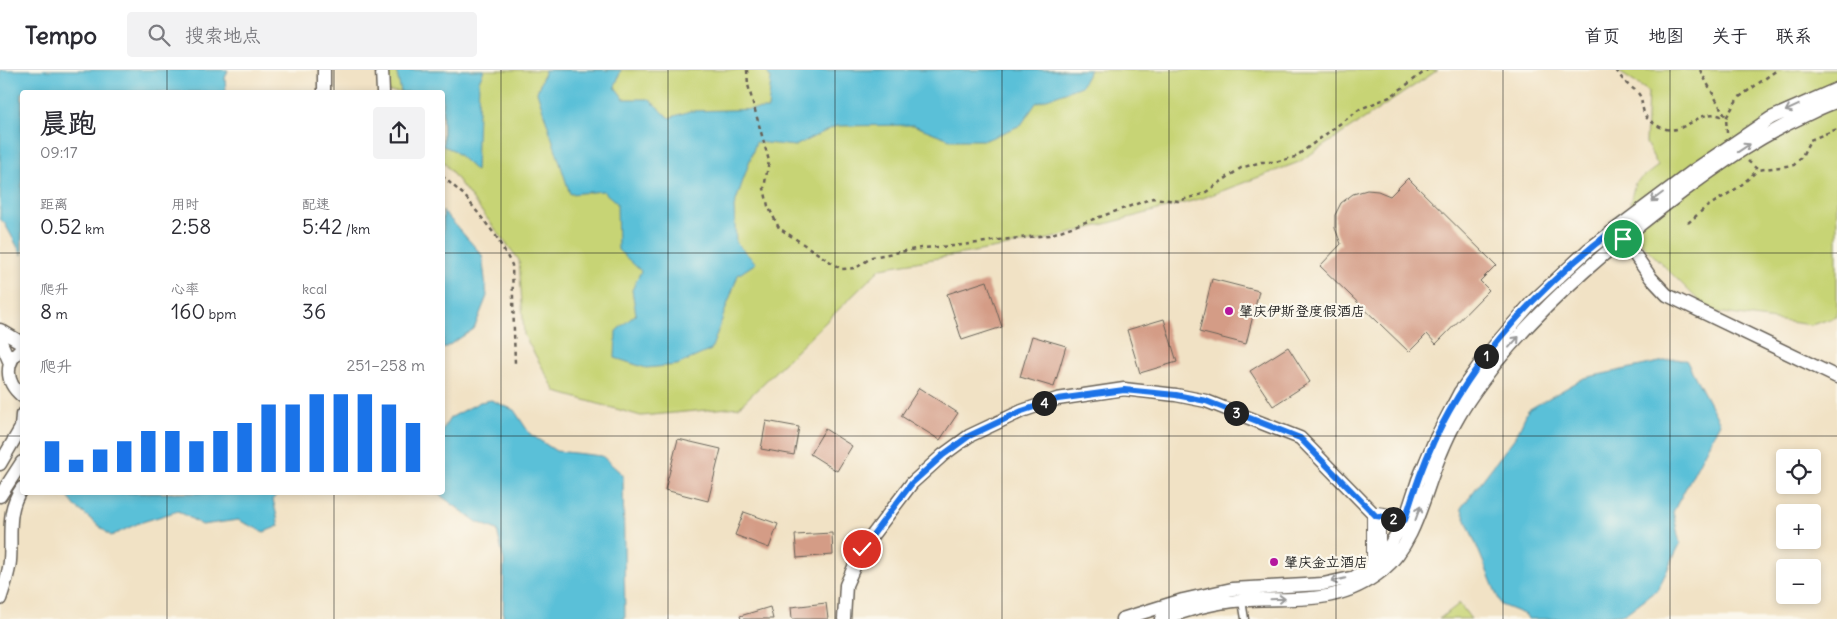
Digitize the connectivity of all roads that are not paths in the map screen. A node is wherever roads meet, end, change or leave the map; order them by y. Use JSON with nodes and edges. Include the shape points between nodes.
{"nodes":[{"id":1,"x":324,"y":70,"type":"edge"},
{"id":2,"x":382,"y":70,"type":"edge"},
{"id":3,"x":1837,"y":89,"type":"edge"},
{"id":4,"x":324,"y":90,"type":"edge"},
{"id":5,"x":383,"y":90,"type":"edge"},
{"id":6,"x":1837,"y":102,"type":"edge"},
{"id":7,"x":1619,"y":234,"type":"junction"},
{"id":8,"x":0,"y":330,"type":"edge"},
{"id":9,"x":0,"y":340,"type":"edge"},
{"id":10,"x":20,"y":342,"type":"edge"},
{"id":11,"x":20,"y":350,"type":"edge"},
{"id":12,"x":10,"y":363,"type":"junction"},
{"id":13,"x":1837,"y":377,"type":"edge"},
{"id":14,"x":20,"y":394,"type":"edge"},
{"id":15,"x":20,"y":430,"type":"edge"},
{"id":16,"x":0,"y":464,"type":"edge"},
{"id":17,"x":20,"y":465,"type":"edge"},
{"id":18,"x":20,"y":491,"type":"edge"},
{"id":19,"x":0,"y":496,"type":"edge"},
{"id":20,"x":1376,"y":516,"type":"junction"},
{"id":21,"x":1405,"y":520,"type":"junction"},
{"id":22,"x":1376,"y":560,"type":"junction"},
{"id":23,"x":0,"y":599,"type":"edge"},
{"id":24,"x":1242,"y":601,"type":"junction"},
{"id":25,"x":844,"y":619,"type":"edge"},
{"id":26,"x":1122,"y":619,"type":"edge"},
{"id":27,"x":1161,"y":619,"type":"edge"},
{"id":28,"x":1245,"y":619,"type":"edge"}],
"edges":[{"from":1,"to":4,"type":"street"},
{"from":2,"to":5,"type":"street"},
{"from":3,"to":7,"type":"street","one_way":true,"via":[[1771,118],[1692,171]]},
{"from":7,"to":6,"type":"street","one_way":true,"via":[[1759,138]]},
{"from":7,"to":13,"type":"street","via":[[1667,295]]},
{"from":7,"to":21,"type":"street","via":[[1589,249],[1531,303],[1485,357],[1460,392],[1435,440]]},
{"from":24,"to":7,"type":"street","one_way":true,"via":[[1325,597],[1356,588],[1384,569],[1413,527],[1441,452],[1479,384],[1542,310]]},
{"from":8,"to":10,"type":"street"},
{"from":9,"to":12,"type":"street"},
{"from":11,"to":12,"type":"street"},
{"from":12,"to":14,"type":"street","via":[[10,381]]},
{"from":15,"to":16,"type":"street"},
{"from":17,"to":19,"type":"street"},
{"from":18,"to":23,"type":"street","via":[[14,499],[10,562]]},
{"from":20,"to":21,"type":"street"},
{"from":20,"to":22,"type":"street"},
{"from":20,"to":25,"type":"street","via":[[1300,438],[1206,401],[1124,390],[1058,399],[1022,411],[969,436],[912,483],[862,549],[846,585]]},
{"from":21,"to":22,"type":"street","via":[[1385,554]]},
{"from":22,"to":26,"type":"street","one_way":true,"via":[[1354,577],[1323,584],[1232,589]]},
{"from":24,"to":27,"type":"street","via":[[1202,607]]},
{"from":24,"to":28,"type":"lane"}]}
